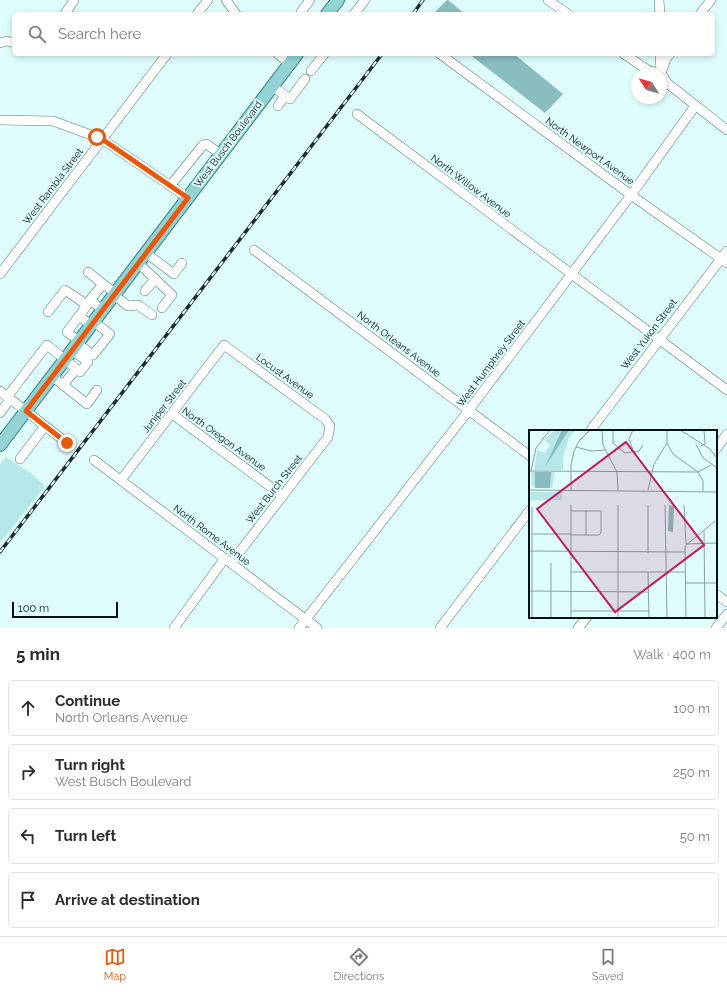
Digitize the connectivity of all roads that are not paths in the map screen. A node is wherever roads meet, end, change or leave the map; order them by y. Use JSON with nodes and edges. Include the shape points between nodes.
{"nodes":[{"id":1,"x":208,"y":0,"type":"edge"},
{"id":2,"x":226,"y":0,"type":"edge"},
{"id":3,"x":310,"y":0,"type":"edge"},
{"id":4,"x":338,"y":0,"type":"edge"},
{"id":5,"x":365,"y":0,"type":"edge"},
{"id":6,"x":548,"y":0,"type":"edge"},
{"id":7,"x":659,"y":0,"type":"edge"},
{"id":8,"x":711,"y":0,"type":"edge"},
{"id":9,"x":73,"y":1,"type":"edge"},
{"id":10,"x":66,"y":12,"type":"edge"},
{"id":11,"x":199,"y":12,"type":"edge"},
{"id":12,"x":235,"y":12,"type":"edge"},
{"id":13,"x":302,"y":12,"type":"edge"},
{"id":14,"x":329,"y":12,"type":"edge"},
{"id":15,"x":356,"y":12,"type":"edge"},
{"id":16,"x":565,"y":12,"type":"edge"},
{"id":17,"x":660,"y":12,"type":"edge"},
{"id":18,"x":702,"y":12,"type":"edge"},
{"id":19,"x":0,"y":42,"type":"edge"},
{"id":20,"x":12,"y":42,"type":"edge"},
{"id":21,"x":165,"y":56,"type":"edge"},
{"id":22,"x":322,"y":56,"type":"edge"},
{"id":23,"x":443,"y":56,"type":"edge"},
{"id":24,"x":627,"y":56,"type":"edge"},
{"id":25,"x":660,"y":56,"type":"edge"},
{"id":26,"x":668,"y":56,"type":"edge"},
{"id":27,"x":293,"y":59,"type":"edge"},
{"id":28,"x":645,"y":68,"type":"edge"},
{"id":29,"x":661,"y":68,"type":"edge"},
{"id":30,"x":663,"y":68,"type":"edge"},
{"id":31,"x":667,"y":84,"type":"edge"},
{"id":32,"x":272,"y":86,"type":"junction"},
{"id":33,"x":285,"y":96,"type":"junction"},
{"id":34,"x":278,"y":106,"type":"dead end"},
{"id":35,"x":695,"y":106,"type":"junction"},
{"id":36,"x":356,"y":114,"type":"dead end"},
{"id":37,"x":0,"y":120,"type":"edge"},
{"id":38,"x":727,"y":130,"type":"edge"},
{"id":39,"x":102,"y":139,"type":"junction"},
{"id":40,"x":221,"y":154,"type":"junction"},
{"id":41,"x":170,"y":186,"type":"junction"},
{"id":42,"x":631,"y":195,"type":"junction"},
{"id":43,"x":188,"y":198,"type":"junction"},
{"id":44,"x":254,"y":250,"type":"dead end"},
{"id":45,"x":727,"y":251,"type":"edge"},
{"id":46,"x":146,"y":253,"type":"junction"},
{"id":47,"x":724,"y":261,"type":"edge"},
{"id":48,"x":138,"y":263,"type":"junction"},
{"id":49,"x":182,"y":263,"type":"dead end"},
{"id":50,"x":88,"y":272,"type":"dead end"},
{"id":51,"x":0,"y":274,"type":"edge"},
{"id":52,"x":571,"y":275,"type":"junction"},
{"id":53,"x":155,"y":279,"type":"junction"},
{"id":54,"x":103,"y":284,"type":"junction"},
{"id":55,"x":145,"y":291,"type":"dead end"},
{"id":56,"x":115,"y":294,"type":"junction"},
{"id":57,"x":162,"y":308,"type":"dead end"},
{"id":58,"x":102,"y":310,"type":"junction"},
{"id":59,"x":48,"y":312,"type":"dead end"},
{"id":60,"x":152,"y":315,"type":"dead end"},
{"id":61,"x":79,"y":316,"type":"junction"},
{"id":62,"x":92,"y":323,"type":"junction"},
{"id":63,"x":659,"y":338,"type":"junction"},
{"id":64,"x":76,"y":345,"type":"junction"},
{"id":65,"x":224,"y":346,"type":"joint"},
{"id":66,"x":90,"y":358,"type":"junction"},
{"id":67,"x":65,"y":360,"type":"junction"},
{"id":68,"x":76,"y":369,"type":"junction"},
{"id":69,"x":52,"y":376,"type":"junction"},
{"id":70,"x":63,"y":385,"type":"junction"},
{"id":71,"x":97,"y":390,"type":"dead end"},
{"id":72,"x":727,"y":390,"type":"edge"},
{"id":73,"x":5,"y":398,"type":"edge"},
{"id":74,"x":469,"y":410,"type":"junction"},
{"id":75,"x":26,"y":411,"type":"junction"},
{"id":76,"x":0,"y":413,"type":"edge"},
{"id":77,"x":172,"y":414,"type":"junction"},
{"id":78,"x":45,"y":426,"type":"junction"},
{"id":79,"x":330,"y":426,"type":"joint"},
{"id":80,"x":591,"y":430,"type":"edge"},
{"id":81,"x":727,"y":434,"type":"edge"},
{"id":82,"x":1,"y":440,"type":"edge"},
{"id":83,"x":67,"y":443,"type":"dead end"},
{"id":84,"x":717,"y":448,"type":"edge"},
{"id":85,"x":529,"y":455,"type":"edge"},
{"id":86,"x":20,"y":459,"type":"dead end"},
{"id":87,"x":94,"y":460,"type":"dead end"},
{"id":88,"x":121,"y":480,"type":"junction"},
{"id":89,"x":283,"y":496,"type":"junction"},
{"id":90,"x":529,"y":511,"type":"edge"},
{"id":91,"x":228,"y":561,"type":"junction"},
{"id":92,"x":717,"y":595,"type":"edge"},
{"id":93,"x":727,"y":602,"type":"edge"},
{"id":94,"x":727,"y":614,"type":"edge"},
{"id":95,"x":586,"y":618,"type":"edge"},
{"id":96,"x":306,"y":620,"type":"junction"},
{"id":97,"x":174,"y":628,"type":"edge"},
{"id":98,"x":299,"y":628,"type":"edge"},
{"id":99,"x":317,"y":628,"type":"edge"},
{"id":100,"x":440,"y":628,"type":"edge"},
{"id":101,"x":578,"y":628,"type":"edge"},
{"id":102,"x":716,"y":628,"type":"edge"}],
"edges":[{"from":1,"to":11,"type":"street"},
{"from":2,"to":12,"type":"street"},
{"from":3,"to":13,"type":"street"},
{"from":4,"to":14,"type":"main road"},
{"from":5,"to":15,"type":"street"},
{"from":6,"to":16,"type":"street"},
{"from":7,"to":17,"type":"street"},
{"from":8,"to":18,"type":"street"},
{"from":9,"to":10,"type":"street"},
{"from":19,"to":20,"type":"street"},
{"from":21,"to":39,"type":"street","name":"West Rambla Street"},
{"from":22,"to":33,"type":"street","via":[[290,100]]},
{"from":23,"to":42,"type":"street","name":"North Newport Avenue"},
{"from":24,"to":28,"type":"street"},
{"from":25,"to":29,"type":"street"},
{"from":26,"to":30,"type":"street"},
{"from":27,"to":32,"type":"main road","name":"West Busch Boulevard"},
{"from":31,"to":35,"type":"street"},
{"from":32,"to":33,"type":"street"},
{"from":32,"to":40,"type":"main road","name":"West Busch Boulevard"},
{"from":33,"to":34,"type":"street"},
{"from":35,"to":38,"type":"street"},
{"from":35,"to":42,"type":"street","name":"West Humphrey Street"},
{"from":36,"to":52,"type":"street","name":"North Willow Avenue"},
{"from":37,"to":39,"type":"street","via":[[53,121]]},
{"from":39,"to":41,"type":"street"},
{"from":39,"to":51,"type":"street","name":"West Rambla Street"},
{"from":40,"to":41,"type":"street","via":[[206,144],[203,145]]},
{"from":40,"to":43,"type":"main road","name":"West Busch Boulevard"},
{"from":41,"to":43,"type":"street"},
{"from":42,"to":47,"type":"street","name":"North Newport Avenue"},
{"from":42,"to":52,"type":"street","name":"West Humphrey Street"},
{"from":43,"to":46,"type":"main road","name":"West Busch Boulevard"},
{"from":44,"to":74,"type":"street","name":"North Orleans Avenue"},
{"from":45,"to":47,"type":"street","name":"West Yukon Street"},
{"from":46,"to":48,"type":"main road","name":"West Busch Boulevard"},
{"from":46,"to":49,"type":"street","via":[[174,274]]},
{"from":47,"to":63,"type":"street","name":"West Yukon Street"},
{"from":48,"to":53,"type":"street"},
{"from":48,"to":56,"type":"main road","name":"West Busch Boulevard"},
{"from":50,"to":54,"type":"street"},
{"from":52,"to":63,"type":"street","name":"North Willow Avenue"},
{"from":52,"to":74,"type":"street","name":"West Humphrey Street"},
{"from":53,"to":55,"type":"street"},
{"from":53,"to":57,"type":"street","via":[[172,295]]},
{"from":54,"to":56,"type":"street"},
{"from":54,"to":58,"type":"street","via":[[90,300]]},
{"from":56,"to":58,"type":"main road","name":"West Busch Boulevard"},
{"from":56,"to":60,"type":"street","via":[[128,306],[138,305]]},
{"from":58,"to":62,"type":"main road","name":"West Busch Boulevard"},
{"from":59,"to":61,"type":"street","via":[[65,290],[87,306]]},
{"from":61,"to":62,"type":"street"},
{"from":61,"to":64,"type":"street","via":[[67,332]]},
{"from":62,"to":64,"type":"main road","name":"West Busch Boulevard"},
{"from":62,"to":66,"type":"street","via":[[110,334]]},
{"from":63,"to":72,"type":"street"},
{"from":63,"to":80,"type":"street","name":"West Yukon Street"},
{"from":64,"to":66,"type":"street"},
{"from":64,"to":67,"type":"main road","name":"West Busch Boulevard"},
{"from":65,"to":77,"type":"street","name":"Juniper Street"},
{"from":65,"to":79,"type":"street","name":"Locust Avenue","via":[[325,419]]},
{"from":66,"to":68,"type":"street","via":[[80,372]]},
{"from":67,"to":68,"type":"street"},
{"from":67,"to":69,"type":"main road","name":"West Busch Boulevard"},
{"from":67,"to":73,"type":"street","via":[[47,345]]},
{"from":68,"to":70,"type":"street"},
{"from":69,"to":70,"type":"street"},
{"from":69,"to":75,"type":"main road","name":"West Busch Boulevard"},
{"from":70,"to":71,"type":"street","via":[[87,404]]},
{"from":73,"to":75,"type":"street"},
{"from":73,"to":76,"type":"street"},
{"from":74,"to":85,"type":"street","name":"North Orleans Avenue"},
{"from":74,"to":96,"type":"street","name":"West Humphrey Street"},
{"from":75,"to":78,"type":"street"},
{"from":75,"to":82,"type":"main road","name":"West Busch Boulevard"},
{"from":77,"to":88,"type":"street","name":"Juniper Street"},
{"from":77,"to":89,"type":"street","name":"North Oregon Avenue"},
{"from":78,"to":83,"type":"street"},
{"from":78,"to":86,"type":"street"},
{"from":79,"to":89,"type":"street","name":"West Burch Street","via":[[328,437]]},
{"from":81,"to":84,"type":"street"},
{"from":87,"to":88,"type":"street","name":"North Rome Avenue"},
{"from":88,"to":91,"type":"street","name":"North Rome Avenue"},
{"from":89,"to":91,"type":"street","name":"West Burch Street"},
{"from":90,"to":100,"type":"street"},
{"from":91,"to":96,"type":"street","name":"North Rome Avenue"},
{"from":91,"to":97,"type":"street","name":"West Burch Street"},
{"from":92,"to":93,"type":"street"},
{"from":94,"to":102,"type":"street"},
{"from":95,"to":101,"type":"street"},
{"from":96,"to":98,"type":"street","name":"West Humphrey Street"},
{"from":96,"to":99,"type":"street","name":"North Rome Avenue"}]}
